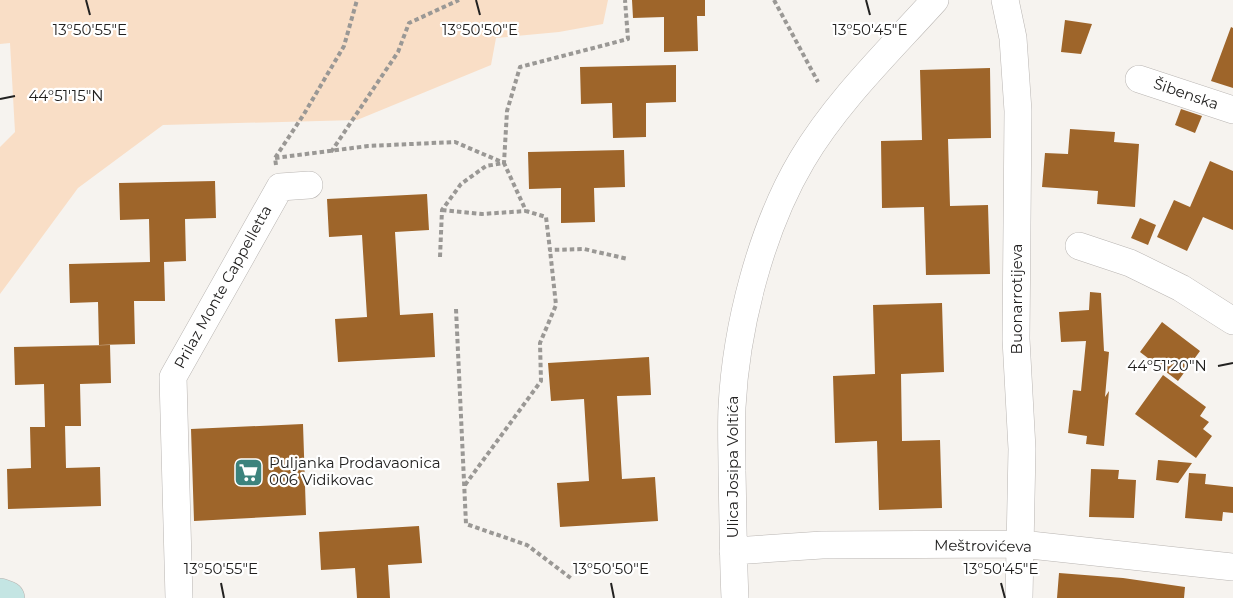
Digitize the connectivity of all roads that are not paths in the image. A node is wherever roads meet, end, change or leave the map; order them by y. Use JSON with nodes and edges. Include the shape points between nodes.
{"nodes":[{"id":1,"x":935,"y":0,"type":"edge"},
{"id":2,"x":1005,"y":0,"type":"edge"},
{"id":3,"x":1139,"y":79,"type":"dead end"},
{"id":4,"x":1233,"y":110,"type":"edge"},
{"id":5,"x":309,"y":185,"type":"dead end"},
{"id":6,"x":1079,"y":246,"type":"dead end"},
{"id":7,"x":1233,"y":321,"type":"edge"},
{"id":8,"x":1021,"y":544,"type":"junction"},
{"id":9,"x":733,"y":551,"type":"junction"},
{"id":10,"x":1233,"y":567,"type":"edge"},
{"id":11,"x":0,"y":595,"type":"edge"},
{"id":12,"x":8,"y":598,"type":"edge"},
{"id":13,"x":179,"y":598,"type":"edge"},
{"id":14,"x":735,"y":598,"type":"edge"},
{"id":15,"x":1019,"y":598,"type":"edge"}],
"edges":[{"from":1,"to":9,"type":"street","name":"Ulica Josipa Voltića","via":[[828,120],[784,193],[762,248],[748,302],[732,407]]},
{"from":2,"to":8,"type":"street","name":"Buonarrotijeva","via":[[1013,38],[1018,111],[1016,339],[1022,449]]},
{"from":3,"to":4,"type":"street","name":"Šibenska"},
{"from":5,"to":13,"type":"street","name":"Prilaz Monte Cappelletta","via":[[280,187],[172,378]]},
{"from":6,"to":7,"type":"street","via":[[1130,263],[1181,288]]},
{"from":8,"to":9,"type":"street","name":"Meštrovićeva","via":[[822,545]]},
{"from":8,"to":10,"type":"street","name":"Meštrovićeva"},
{"from":8,"to":15,"type":"street","name":"Buonarrotijeva"},
{"from":9,"to":14,"type":"street","name":"Ulica Josipa Voltića"},
{"from":11,"to":12,"type":"street"}]}
